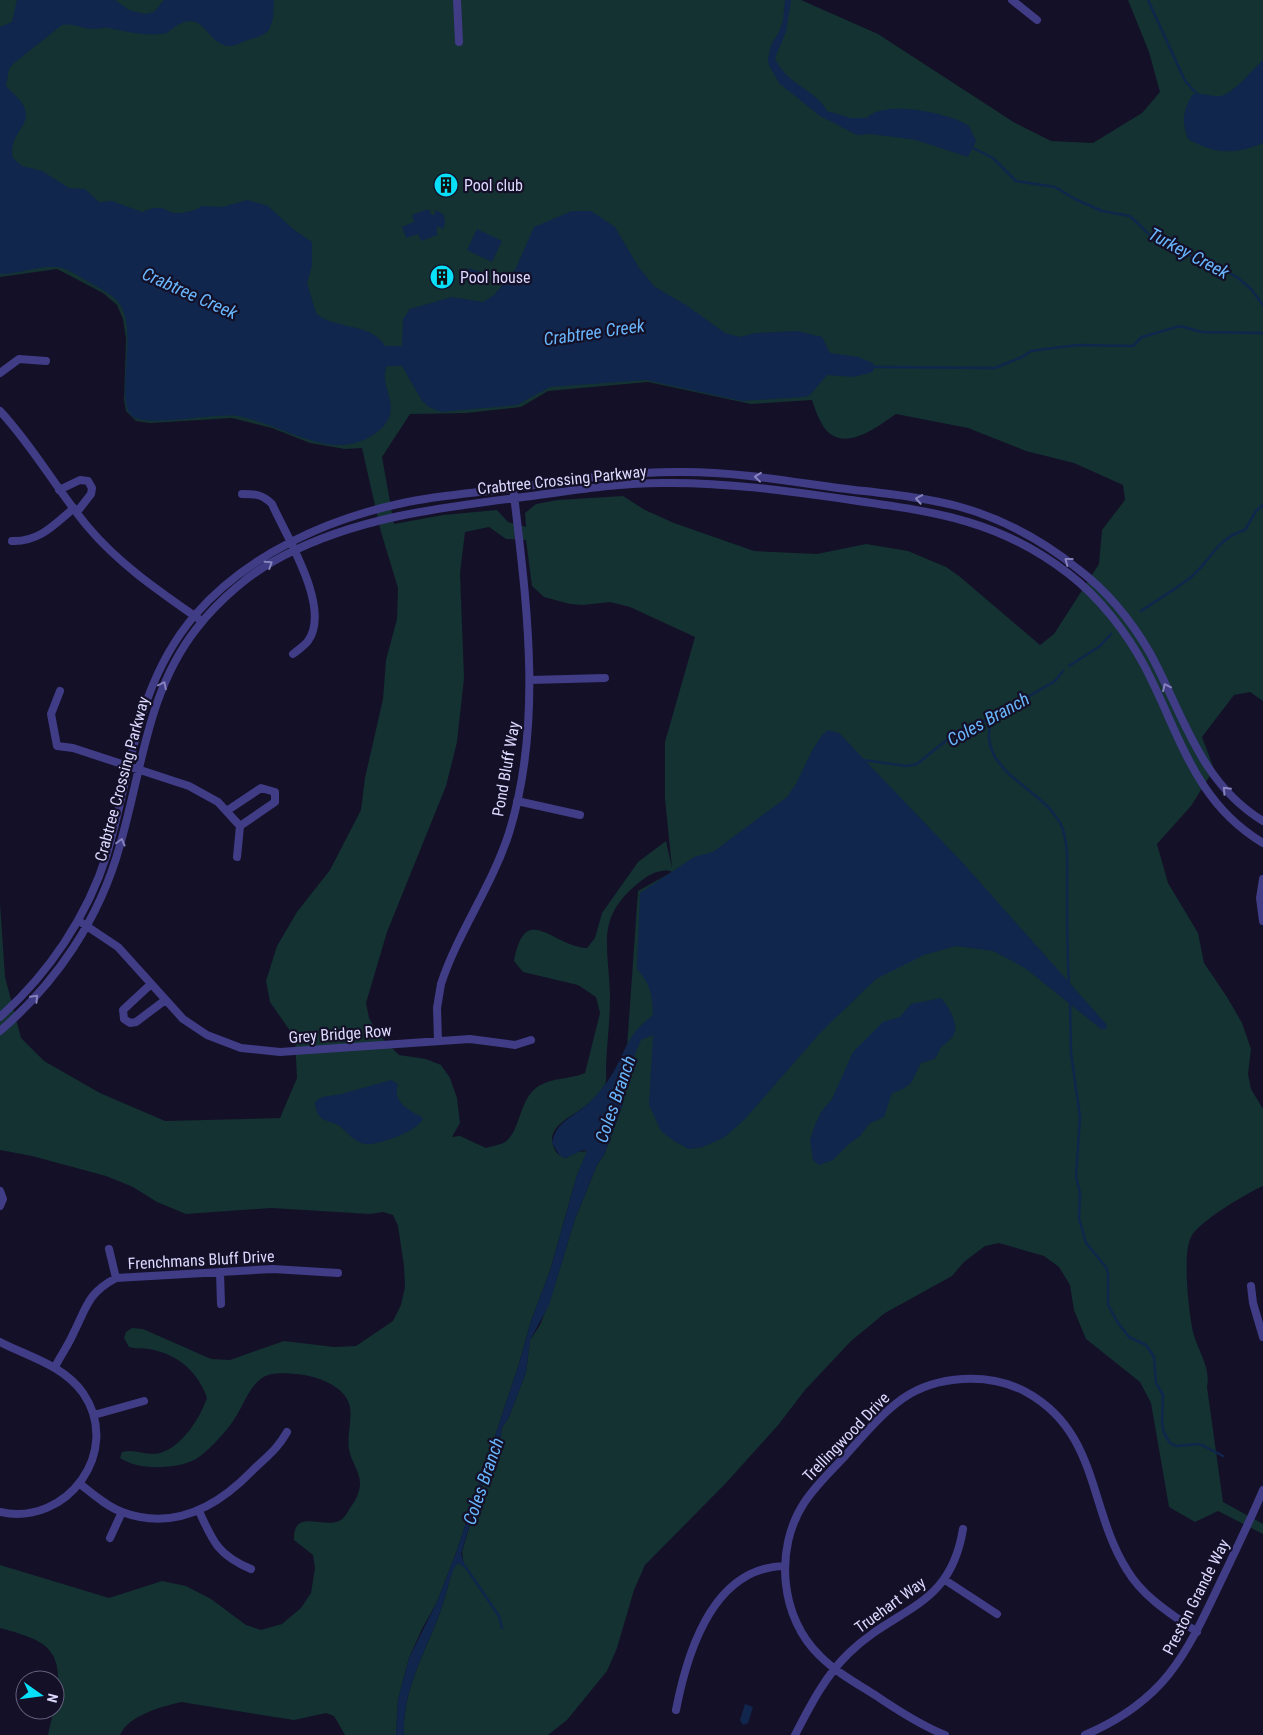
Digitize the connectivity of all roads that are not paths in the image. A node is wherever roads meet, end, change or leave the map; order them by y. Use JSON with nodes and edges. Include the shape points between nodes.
{"nodes":[{"id":1,"x":457,"y":0,"type":"edge"},
{"id":2,"x":1012,"y":0,"type":"edge"},
{"id":3,"x":1037,"y":20,"type":"dead end"},
{"id":4,"x":459,"y":42,"type":"dead end"},
{"id":5,"x":46,"y":361,"type":"dead end"},
{"id":6,"x":0,"y":373,"type":"edge"},
{"id":7,"x":0,"y":412,"type":"edge"},
{"id":8,"x":513,"y":488,"type":"junction"},
{"id":9,"x":59,"y":490,"type":"junction"},
{"id":10,"x":242,"y":494,"type":"dead end"},
{"id":11,"x":514,"y":498,"type":"junction"},
{"id":12,"x":75,"y":510,"type":"junction"},
{"id":13,"x":12,"y":540,"type":"dead end"},
{"id":14,"x":290,"y":543,"type":"junction"},
{"id":15,"x":294,"y":551,"type":"junction"},
{"id":16,"x":194,"y":616,"type":"junction"},
{"id":17,"x":202,"y":621,"type":"junction"},
{"id":18,"x":293,"y":654,"type":"dead end"},
{"id":19,"x":605,"y":678,"type":"dead end"},
{"id":20,"x":530,"y":680,"type":"junction"},
{"id":21,"x":60,"y":691,"type":"dead end"},
{"id":22,"x":128,"y":766,"type":"junction"},
{"id":23,"x":139,"y":769,"type":"junction"},
{"id":24,"x":517,"y":801,"type":"junction"},
{"id":25,"x":228,"y":810,"type":"junction"},
{"id":26,"x":580,"y":815,"type":"dead end"},
{"id":27,"x":1263,"y":821,"type":"edge"},
{"id":28,"x":240,"y":826,"type":"junction"},
{"id":29,"x":1263,"y":843,"type":"edge"},
{"id":30,"x":237,"y":857,"type":"dead end"},
{"id":31,"x":1263,"y":879,"type":"edge"},
{"id":32,"x":78,"y":921,"type":"junction"},
{"id":33,"x":1263,"y":921,"type":"edge"},
{"id":34,"x":86,"y":926,"type":"junction"},
{"id":35,"x":151,"y":984,"type":"junction"},
{"id":36,"x":164,"y":1001,"type":"junction"},
{"id":37,"x":0,"y":1017,"type":"edge"},
{"id":38,"x":0,"y":1031,"type":"edge"},
{"id":39,"x":531,"y":1040,"type":"dead end"},
{"id":40,"x":438,"y":1041,"type":"junction"},
{"id":41,"x":0,"y":1191,"type":"edge"},
{"id":42,"x":0,"y":1206,"type":"edge"},
{"id":43,"x":109,"y":1249,"type":"dead end"},
{"id":44,"x":220,"y":1272,"type":"junction"},
{"id":45,"x":338,"y":1273,"type":"dead end"},
{"id":46,"x":116,"y":1278,"type":"junction"},
{"id":47,"x":1251,"y":1286,"type":"dead end"},
{"id":48,"x":221,"y":1304,"type":"dead end"},
{"id":49,"x":1263,"y":1337,"type":"edge"},
{"id":50,"x":0,"y":1343,"type":"edge"},
{"id":51,"x":55,"y":1367,"type":"junction"},
{"id":52,"x":144,"y":1401,"type":"dead end"},
{"id":53,"x":94,"y":1415,"type":"junction"},
{"id":54,"x":287,"y":1432,"type":"dead end"},
{"id":55,"x":80,"y":1484,"type":"junction"},
{"id":56,"x":1263,"y":1490,"type":"edge"},
{"id":57,"x":200,"y":1511,"type":"junction"},
{"id":58,"x":0,"y":1512,"type":"edge"},
{"id":59,"x":122,"y":1512,"type":"junction"},
{"id":60,"x":963,"y":1529,"type":"dead end"},
{"id":61,"x":110,"y":1538,"type":"dead end"},
{"id":62,"x":784,"y":1566,"type":"junction"},
{"id":63,"x":251,"y":1568,"type":"dead end"},
{"id":64,"x":945,"y":1580,"type":"junction"},
{"id":65,"x":997,"y":1614,"type":"dead end"},
{"id":66,"x":1197,"y":1632,"type":"junction"},
{"id":67,"x":834,"y":1668,"type":"junction"},
{"id":68,"x":676,"y":1710,"type":"dead end"},
{"id":69,"x":795,"y":1735,"type":"edge"},
{"id":70,"x":945,"y":1735,"type":"edge"},
{"id":71,"x":1085,"y":1735,"type":"edge"}],
"edges":[{"from":1,"to":4,"type":"street"},
{"from":2,"to":3,"type":"street"},
{"from":5,"to":6,"type":"street","via":[[18,359]]},
{"from":7,"to":9,"type":"street"},
{"from":8,"to":11,"type":"street","name":"Pond Bluff Way"},
{"from":8,"to":14,"type":"street","name":"Crabtree Crossing Parkway","via":[[384,507]]},
{"from":27,"to":8,"type":"street","name":"Crabtree Crossing Parkway","one_way":true,"via":[[1234,800],[1206,766],[1148,650],[1126,618],[1080,570],[1044,543],[1016,529],[969,510],[926,500],[760,477],[644,473]]},
{"from":9,"to":12,"type":"street"},
{"from":9,"to":12,"type":"street","via":[[80,480],[91,484],[91,494]]},
{"from":10,"to":14,"type":"street","via":[[258,494],[272,504]]},
{"from":11,"to":15,"type":"street","name":"Crabtree Crossing Parkway","via":[[386,518]]},
{"from":11,"to":20,"type":"street","name":"Pond Bluff Way"},
{"from":11,"to":29,"type":"street","name":"Crabtree Crossing Parkway","via":[[628,484],[728,484],[931,512],[969,520],[997,531],[1050,560],[1101,604],[1143,663],[1201,783],[1226,815]]},
{"from":12,"to":13,"type":"street","via":[[38,537]]},
{"from":12,"to":16,"type":"street","via":[[114,554]]},
{"from":14,"to":15,"type":"street"},
{"from":14,"to":16,"type":"street","name":"Crabtree Crossing Parkway","via":[[240,574]]},
{"from":17,"to":15,"type":"street","name":"Crabtree Crossing Parkway","one_way":true,"via":[[253,575]]},
{"from":15,"to":18,"type":"street","via":[[309,582],[314,613],[310,638]]},
{"from":16,"to":17,"type":"street"},
{"from":16,"to":22,"type":"street","name":"Crabtree Crossing Parkway","via":[[156,676],[141,714]]},
{"from":23,"to":17,"type":"street","name":"Crabtree Crossing Parkway","one_way":true,"via":[[159,693],[177,657]]},
{"from":19,"to":20,"type":"street"},
{"from":20,"to":24,"type":"street","name":"Pond Bluff Way","via":[[529,718]]},
{"from":21,"to":22,"type":"street","via":[[51,714],[57,746]]},
{"from":22,"to":23,"type":"street"},
{"from":22,"to":32,"type":"street","name":"Crabtree Crossing Parkway","via":[[107,853]]},
{"from":23,"to":25,"type":"street","via":[[206,793]]},
{"from":34,"to":23,"type":"street","name":"Crabtree Crossing Parkway","one_way":true,"via":[[98,906],[115,863]]},
{"from":24,"to":26,"type":"street"},
{"from":24,"to":40,"type":"street","name":"Pond Bluff Way","via":[[498,860],[441,984]]},
{"from":25,"to":28,"type":"street"},
{"from":25,"to":28,"type":"street","via":[[261,788],[275,792],[275,802]]},
{"from":28,"to":30,"type":"street"},
{"from":31,"to":33,"type":"street","via":[[1260,898]]},
{"from":32,"to":34,"type":"street","name":"Grey Bridge Row"},
{"from":32,"to":37,"type":"street","name":"Crabtree Crossing Parkway","via":[[40,977]]},
{"from":34,"to":35,"type":"street","name":"Grey Bridge Row","via":[[118,947]]},
{"from":38,"to":34,"type":"street","name":"Crabtree Crossing Parkway","one_way":true,"via":[[49,982]]},
{"from":35,"to":36,"type":"street","name":"Grey Bridge Row"},
{"from":35,"to":36,"type":"street","via":[[127,1004],[123,1010],[124,1019],[136,1022]]},
{"from":36,"to":40,"type":"street","name":"Grey Bridge Row","via":[[207,1035],[252,1050],[297,1052]]},
{"from":39,"to":40,"type":"street","name":"Grey Bridge Row","via":[[515,1044],[482,1040]]},
{"from":41,"to":42,"type":"street","via":[[3,1199]]},
{"from":43,"to":46,"type":"street"},
{"from":44,"to":45,"type":"street","name":"Frenchmans Bluff Drive","via":[[273,1269]]},
{"from":44,"to":46,"type":"street","name":"Frenchmans Bluff Drive"},
{"from":44,"to":48,"type":"street"},
{"from":46,"to":51,"type":"street","name":"Frenchmans Bluff Drive","via":[[88,1300]]},
{"from":47,"to":49,"type":"street"},
{"from":50,"to":51,"type":"street"},
{"from":51,"to":53,"type":"street","via":[[78,1386]]},
{"from":52,"to":53,"type":"street"},
{"from":53,"to":55,"type":"street","via":[[94,1454]]},
{"from":54,"to":57,"type":"street","via":[[274,1453],[232,1491]]},
{"from":55,"to":58,"type":"street","via":[[59,1502],[38,1512]]},
{"from":55,"to":59,"type":"street"},
{"from":56,"to":66,"type":"street","name":"Preston Grande Way"},
{"from":57,"to":59,"type":"street","via":[[164,1517]]},
{"from":57,"to":63,"type":"street","via":[[212,1540],[220,1550],[228,1558]]},
{"from":59,"to":61,"type":"street"},
{"from":60,"to":64,"type":"street","name":"Truehart Way","via":[[960,1546]]},
{"from":62,"to":66,"type":"street","name":"Trellingwood Drive","via":[[788,1540],[803,1504],[874,1423],[913,1392],[937,1383],[961,1379],[990,1380],[1036,1398],[1069,1429],[1082,1453],[1113,1543],[1126,1570],[1151,1599]]},
{"from":62,"to":67,"type":"street","name":"Trellingwood Drive","via":[[786,1589],[798,1626],[815,1651]]},
{"from":62,"to":68,"type":"street","via":[[761,1569],[742,1580],[708,1615],[695,1644]]},
{"from":64,"to":65,"type":"street"},
{"from":64,"to":67,"type":"street","name":"Truehart Way","via":[[926,1600],[860,1643]]},
{"from":66,"to":71,"type":"street","name":"Preston Grande Way","via":[[1181,1660],[1155,1691],[1120,1718]]},
{"from":67,"to":69,"type":"street","name":"Truehart Way"},
{"from":67,"to":70,"type":"street","via":[[907,1716]]}]}
